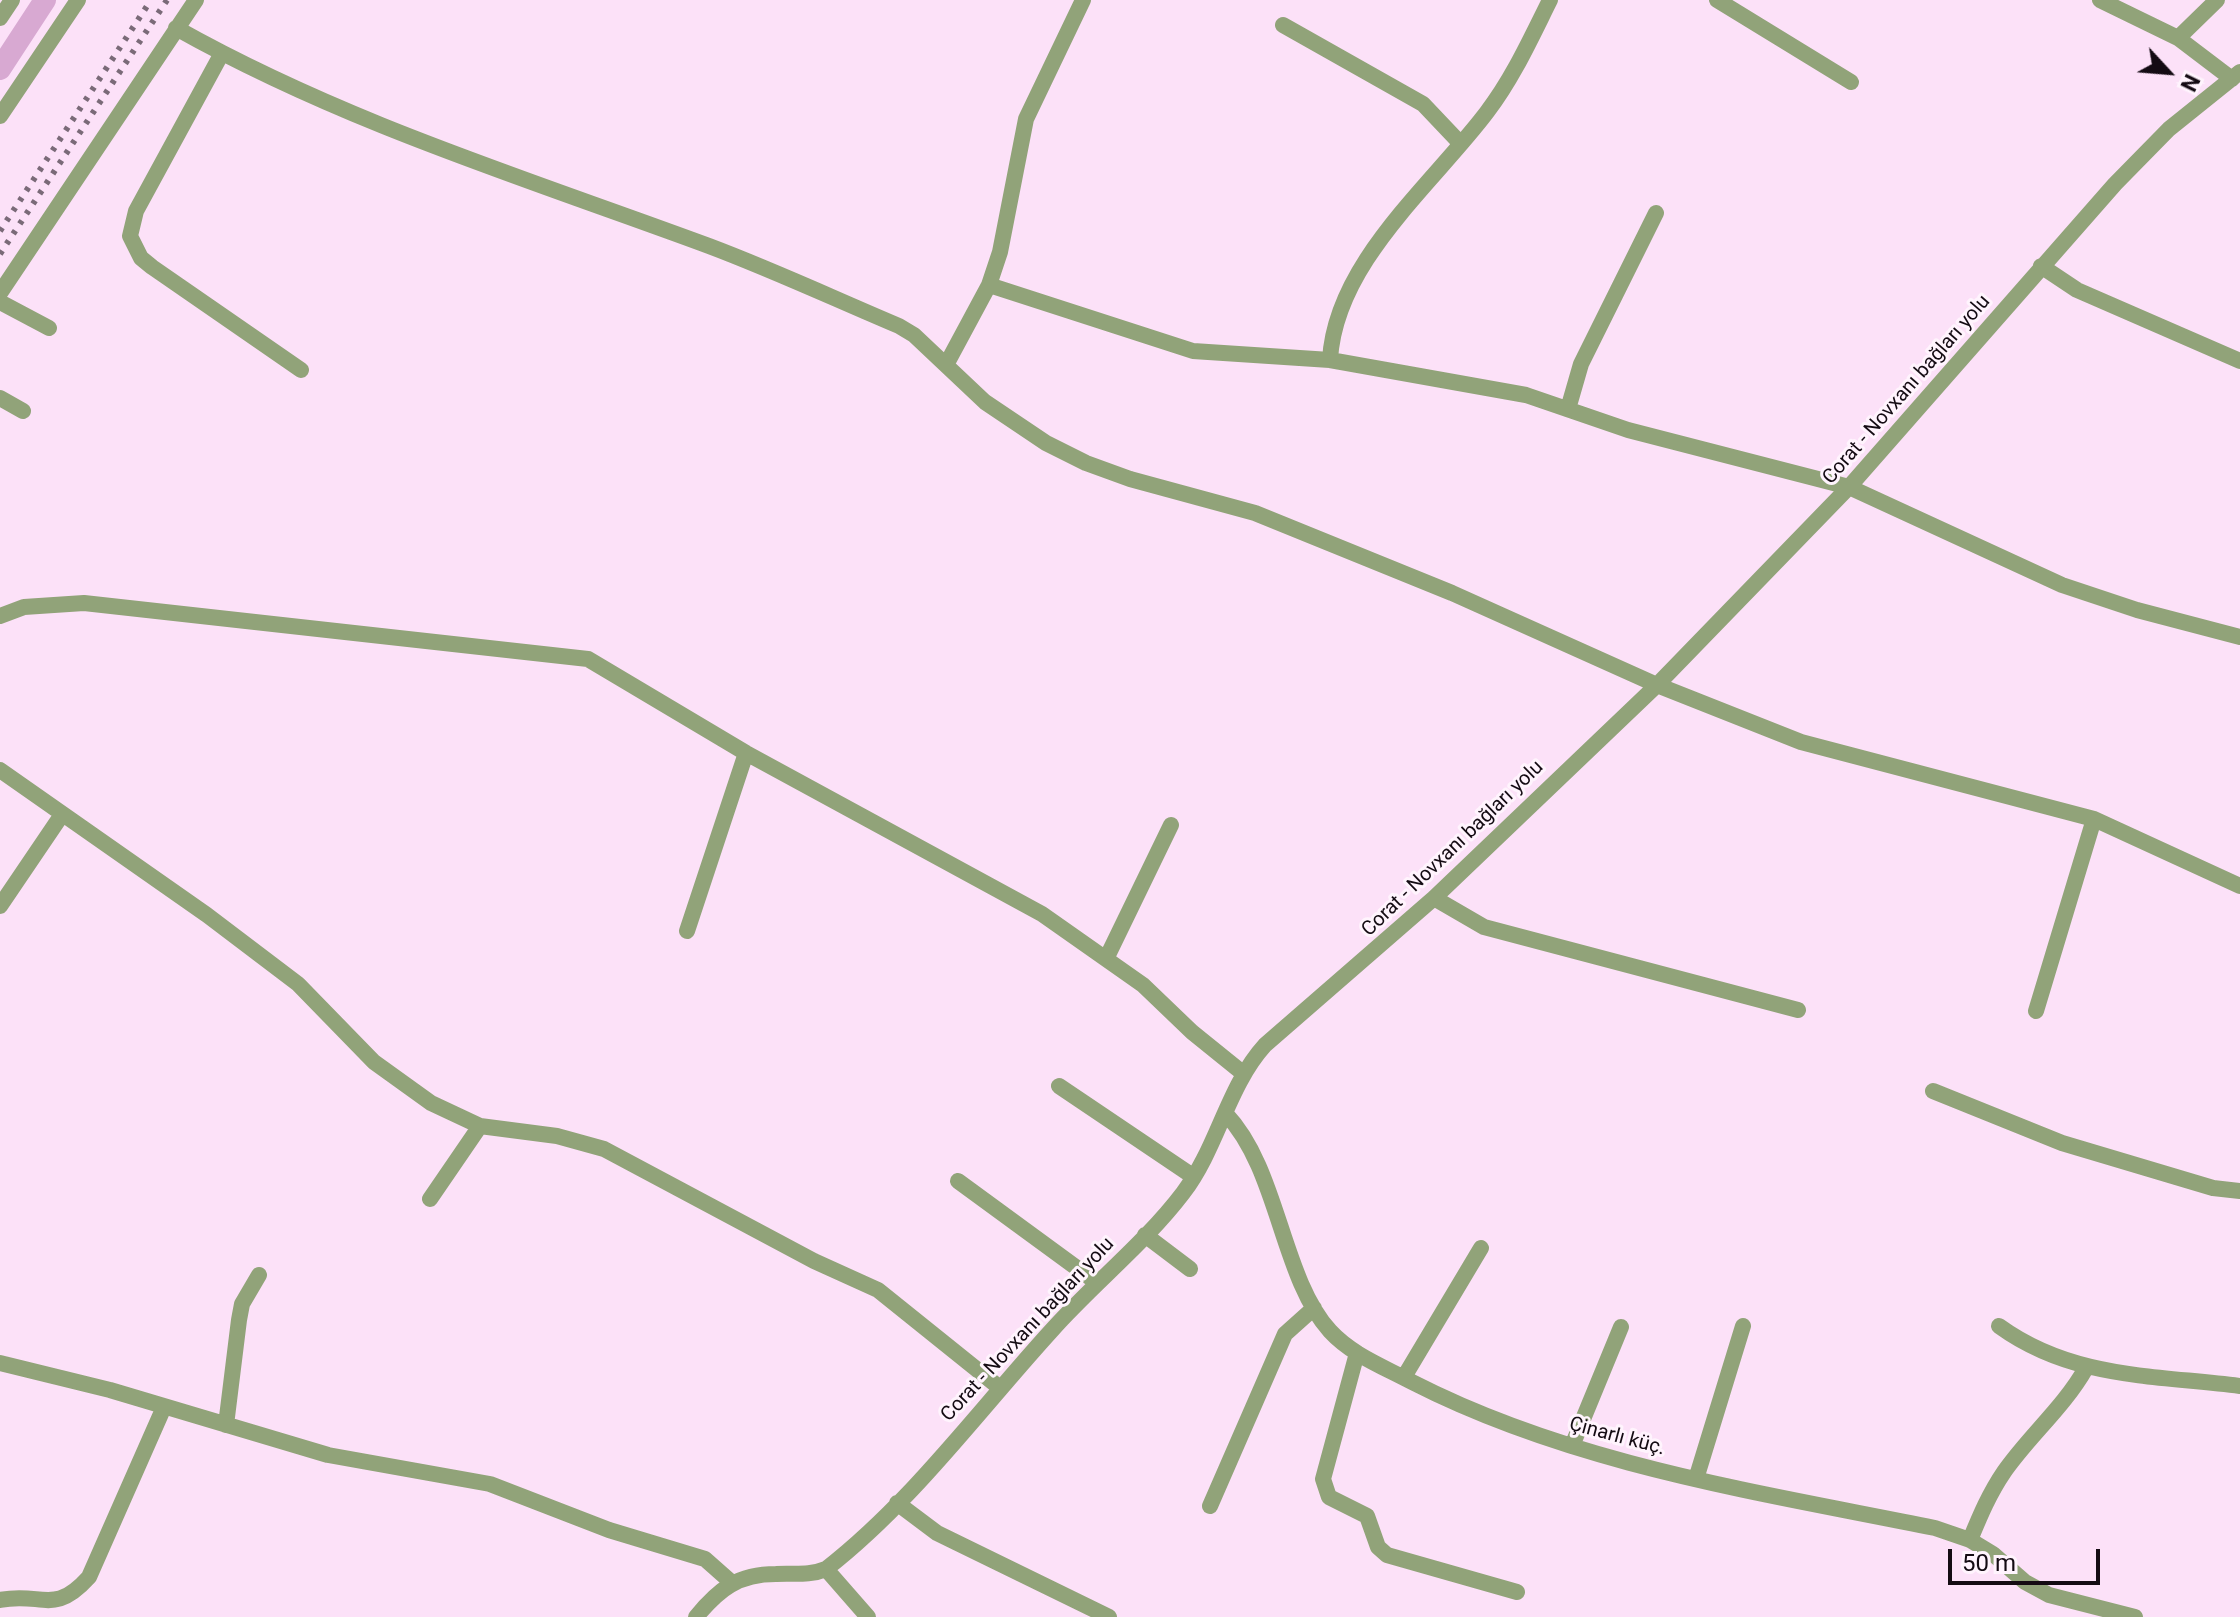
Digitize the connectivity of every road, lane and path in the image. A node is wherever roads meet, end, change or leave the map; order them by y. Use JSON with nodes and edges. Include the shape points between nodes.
{"nodes":[{"id":1,"x":12,"y":0,"type":"edge"},
{"id":2,"x":78,"y":0,"type":"edge"},
{"id":3,"x":196,"y":0,"type":"edge"},
{"id":4,"x":1083,"y":0,"type":"edge"},
{"id":5,"x":1550,"y":0,"type":"edge"},
{"id":6,"x":1717,"y":0,"type":"edge"},
{"id":7,"x":2100,"y":0,"type":"edge"},
{"id":8,"x":2217,"y":0,"type":"edge"},
{"id":9,"x":0,"y":18,"type":"edge"},
{"id":10,"x":1283,"y":25,"type":"dead end"},
{"id":11,"x":176,"y":28,"type":"junction"},
{"id":12,"x":2178,"y":38,"type":"junction"},
{"id":13,"x":222,"y":53,"type":"junction"},
{"id":14,"x":2236,"y":76,"type":"edge"},
{"id":15,"x":1851,"y":82,"type":"dead end"},
{"id":16,"x":0,"y":116,"type":"edge"},
{"id":17,"x":1460,"y":143,"type":"junction"},
{"id":18,"x":1656,"y":213,"type":"dead end"},
{"id":19,"x":2041,"y":266,"type":"junction"},
{"id":20,"x":989,"y":285,"type":"junction"},
{"id":21,"x":0,"y":293,"type":"edge"},
{"id":22,"x":0,"y":302,"type":"edge"},
{"id":23,"x":49,"y":328,"type":"dead end"},
{"id":24,"x":1330,"y":360,"type":"junction"},
{"id":25,"x":2240,"y":361,"type":"edge"},
{"id":26,"x":946,"y":365,"type":"junction"},
{"id":27,"x":301,"y":370,"type":"dead end"},
{"id":28,"x":0,"y":398,"type":"edge"},
{"id":29,"x":1568,"y":409,"type":"junction"},
{"id":30,"x":23,"y":411,"type":"dead end"},
{"id":31,"x":1849,"y":487,"type":"junction"},
{"id":32,"x":0,"y":616,"type":"edge"},
{"id":33,"x":2240,"y":637,"type":"edge"},
{"id":34,"x":1657,"y":685,"type":"junction"},
{"id":35,"x":746,"y":753,"type":"junction"},
{"id":36,"x":0,"y":770,"type":"edge"},
{"id":37,"x":61,"y":816,"type":"junction"},
{"id":38,"x":2094,"y":819,"type":"junction"},
{"id":39,"x":1171,"y":825,"type":"dead end"},
{"id":40,"x":2240,"y":886,"type":"edge"},
{"id":41,"x":1434,"y":898,"type":"junction"},
{"id":42,"x":0,"y":906,"type":"edge"},
{"id":43,"x":687,"y":931,"type":"dead end"},
{"id":44,"x":1107,"y":957,"type":"junction"},
{"id":45,"x":1798,"y":1010,"type":"dead end"},
{"id":46,"x":2036,"y":1011,"type":"dead end"},
{"id":47,"x":1244,"y":1074,"type":"junction"},
{"id":48,"x":1059,"y":1086,"type":"dead end"},
{"id":49,"x":1933,"y":1091,"type":"dead end"},
{"id":50,"x":1226,"y":1114,"type":"junction"},
{"id":51,"x":480,"y":1126,"type":"junction"},
{"id":52,"x":1194,"y":1177,"type":"junction"},
{"id":53,"x":958,"y":1181,"type":"dead end"},
{"id":54,"x":2240,"y":1191,"type":"edge"},
{"id":55,"x":430,"y":1199,"type":"dead end"},
{"id":56,"x":1145,"y":1235,"type":"junction"},
{"id":57,"x":1481,"y":1248,"type":"dead end"},
{"id":58,"x":1190,"y":1269,"type":"dead end"},
{"id":59,"x":259,"y":1275,"type":"dead end"},
{"id":60,"x":1096,"y":1282,"type":"junction"},
{"id":61,"x":1314,"y":1308,"type":"junction"},
{"id":62,"x":1743,"y":1326,"type":"dead end"},
{"id":63,"x":1999,"y":1326,"type":"dead end"},
{"id":64,"x":1621,"y":1327,"type":"dead end"},
{"id":65,"x":1357,"y":1353,"type":"junction"},
{"id":66,"x":0,"y":1363,"type":"edge"},
{"id":67,"x":2086,"y":1368,"type":"junction"},
{"id":68,"x":1404,"y":1377,"type":"junction"},
{"id":69,"x":2240,"y":1386,"type":"edge"},
{"id":70,"x":1000,"y":1388,"type":"junction"},
{"id":71,"x":164,"y":1407,"type":"junction"},
{"id":72,"x":226,"y":1425,"type":"junction"},
{"id":73,"x":1572,"y":1446,"type":"junction"},
{"id":74,"x":1696,"y":1479,"type":"junction"},
{"id":75,"x":897,"y":1503,"type":"junction"},
{"id":76,"x":1210,"y":1506,"type":"dead end"},
{"id":77,"x":1970,"y":1540,"type":"junction"},
{"id":78,"x":826,"y":1569,"type":"junction"},
{"id":79,"x":731,"y":1582,"type":"junction"},
{"id":80,"x":1517,"y":1592,"type":"dead end"},
{"id":81,"x":0,"y":1600,"type":"edge"},
{"id":82,"x":696,"y":1617,"type":"edge"},
{"id":83,"x":868,"y":1617,"type":"edge"},
{"id":84,"x":1109,"y":1617,"type":"edge"},
{"id":85,"x":2135,"y":1617,"type":"edge"}],
"edges":[{"from":1,"to":9,"type":"street"},
{"from":2,"to":16,"type":"street"},
{"from":3,"to":11,"type":"street"},
{"from":4,"to":20,"type":"street","via":[[1026,119]]},
{"from":5,"to":17,"type":"street","via":[[1488,111]]},
{"from":6,"to":15,"type":"street"},
{"from":7,"to":12,"type":"street"},
{"from":8,"to":12,"type":"street"},
{"from":10,"to":17,"type":"street","via":[[1423,104]]},
{"from":11,"to":13,"type":"street"},
{"from":11,"to":21,"type":"street"},
{"from":12,"to":14,"type":"street"},
{"from":13,"to":26,"type":"street","via":[[406,137],[763,267],[899,326]]},
{"from":13,"to":27,"type":"street","via":[[136,211],[130,236],[152,267]]},
{"from":14,"to":19,"type":"street","name":"Corat - Novxanı bağları yolu","via":[[2169,129]]},
{"from":17,"to":24,"type":"street","via":[[1359,272],[1335,318]]},
{"from":18,"to":29,"type":"street","via":[[1581,364]]},
{"from":19,"to":25,"type":"street","via":[[2077,290]]},
{"from":19,"to":31,"type":"street","name":"Corat - Novxanı bağları yolu"},
{"from":20,"to":24,"type":"street","via":[[1193,351]]},
{"from":20,"to":26,"type":"street"},
{"from":22,"to":23,"type":"street"},
{"from":24,"to":29,"type":"street","via":[[1494,387]]},
{"from":26,"to":34,"type":"street","via":[[1007,418],[1086,463],[1255,513]]},
{"from":28,"to":30,"type":"street"},
{"from":29,"to":31,"type":"street","via":[[1628,430]]},
{"from":31,"to":33,"type":"street","via":[[2062,585]]},
{"from":31,"to":34,"type":"street","name":"Corat - Novxanı bağları yolu"},
{"from":32,"to":35,"type":"street","via":[[24,607],[84,603],[578,657],[606,667]]},
{"from":34,"to":38,"type":"street","via":[[1801,742]]},
{"from":34,"to":41,"type":"street","name":"Corat - Novxanı bağları yolu"},
{"from":35,"to":43,"type":"street"},
{"from":35,"to":44,"type":"street","via":[[1042,914]]},
{"from":36,"to":37,"type":"street"},
{"from":37,"to":42,"type":"street"},
{"from":37,"to":51,"type":"street","via":[[298,984],[398,1082]]},
{"from":38,"to":40,"type":"street"},
{"from":38,"to":46,"type":"street"},
{"from":39,"to":44,"type":"street"},
{"from":41,"to":45,"type":"street","via":[[1484,927]]},
{"from":41,"to":47,"type":"street","name":"Corat - Novxanı bağları yolu","via":[[1265,1045]]},
{"from":44,"to":47,"type":"street"},
{"from":47,"to":50,"type":"street","name":"Corat - Novxanı bağları yolu"},
{"from":48,"to":52,"type":"street"},
{"from":49,"to":54,"type":"street","via":[[2062,1143],[2213,1188]]},
{"from":50,"to":52,"type":"street","name":"Corat - Novxanı bağları yolu"},
{"from":50,"to":61,"type":"street","name":"Çinarlı küç.","via":[[1247,1139]]},
{"from":51,"to":55,"type":"street"},
{"from":51,"to":70,"type":"street","via":[[557,1136],[604,1149],[814,1261],[870,1285]]},
{"from":52,"to":56,"type":"street","name":"Corat - Novxanı bağları yolu"},
{"from":53,"to":60,"type":"street"},
{"from":56,"to":58,"type":"street"},
{"from":56,"to":60,"type":"street","name":"Corat - Novxanı bağları yolu"},
{"from":57,"to":68,"type":"street"},
{"from":59,"to":72,"type":"street","via":[[242,1304]]},
{"from":60,"to":70,"type":"street","name":"Corat - Novxanı bağları yolu"},
{"from":61,"to":65,"type":"street","name":"Çinarlı küç.","via":[[1328,1329]]},
{"from":61,"to":76,"type":"street","via":[[1285,1334]]},
{"from":62,"to":74,"type":"street"},
{"from":63,"to":67,"type":"street","via":[[2026,1346]]},
{"from":64,"to":73,"type":"street"},
{"from":65,"to":68,"type":"street","name":"Çinarlı küç."},
{"from":65,"to":80,"type":"street","via":[[1323,1479],[1329,1497],[1367,1516],[1378,1547],[1387,1555]]},
{"from":66,"to":71,"type":"street"},
{"from":67,"to":69,"type":"street"},
{"from":67,"to":77,"type":"street","via":[[2005,1469]]},
{"from":68,"to":73,"type":"street","name":"Çinarlı küç.","via":[[1504,1425]]},
{"from":70,"to":75,"type":"street","name":"Corat - Novxanı bağları yolu"},
{"from":71,"to":72,"type":"street"},
{"from":71,"to":81,"type":"street","via":[[89,1577],[75,1594],[58,1603]]},
{"from":72,"to":79,"type":"street","via":[[361,1463],[501,1487],[609,1530],[705,1559]]},
{"from":73,"to":74,"type":"street","name":"Çinarlı küç."},
{"from":74,"to":77,"type":"street","name":"Çinarlı küç.","via":[[1935,1528]]},
{"from":75,"to":78,"type":"street","name":"Corat - Novxanı bağları yolu"},
{"from":75,"to":84,"type":"street","via":[[937,1533]]},
{"from":77,"to":85,"type":"street","name":"Çinarlı küç.","via":[[2049,1595]]},
{"from":78,"to":79,"type":"street"},
{"from":78,"to":83,"type":"street"},
{"from":79,"to":82,"type":"street"}]}
